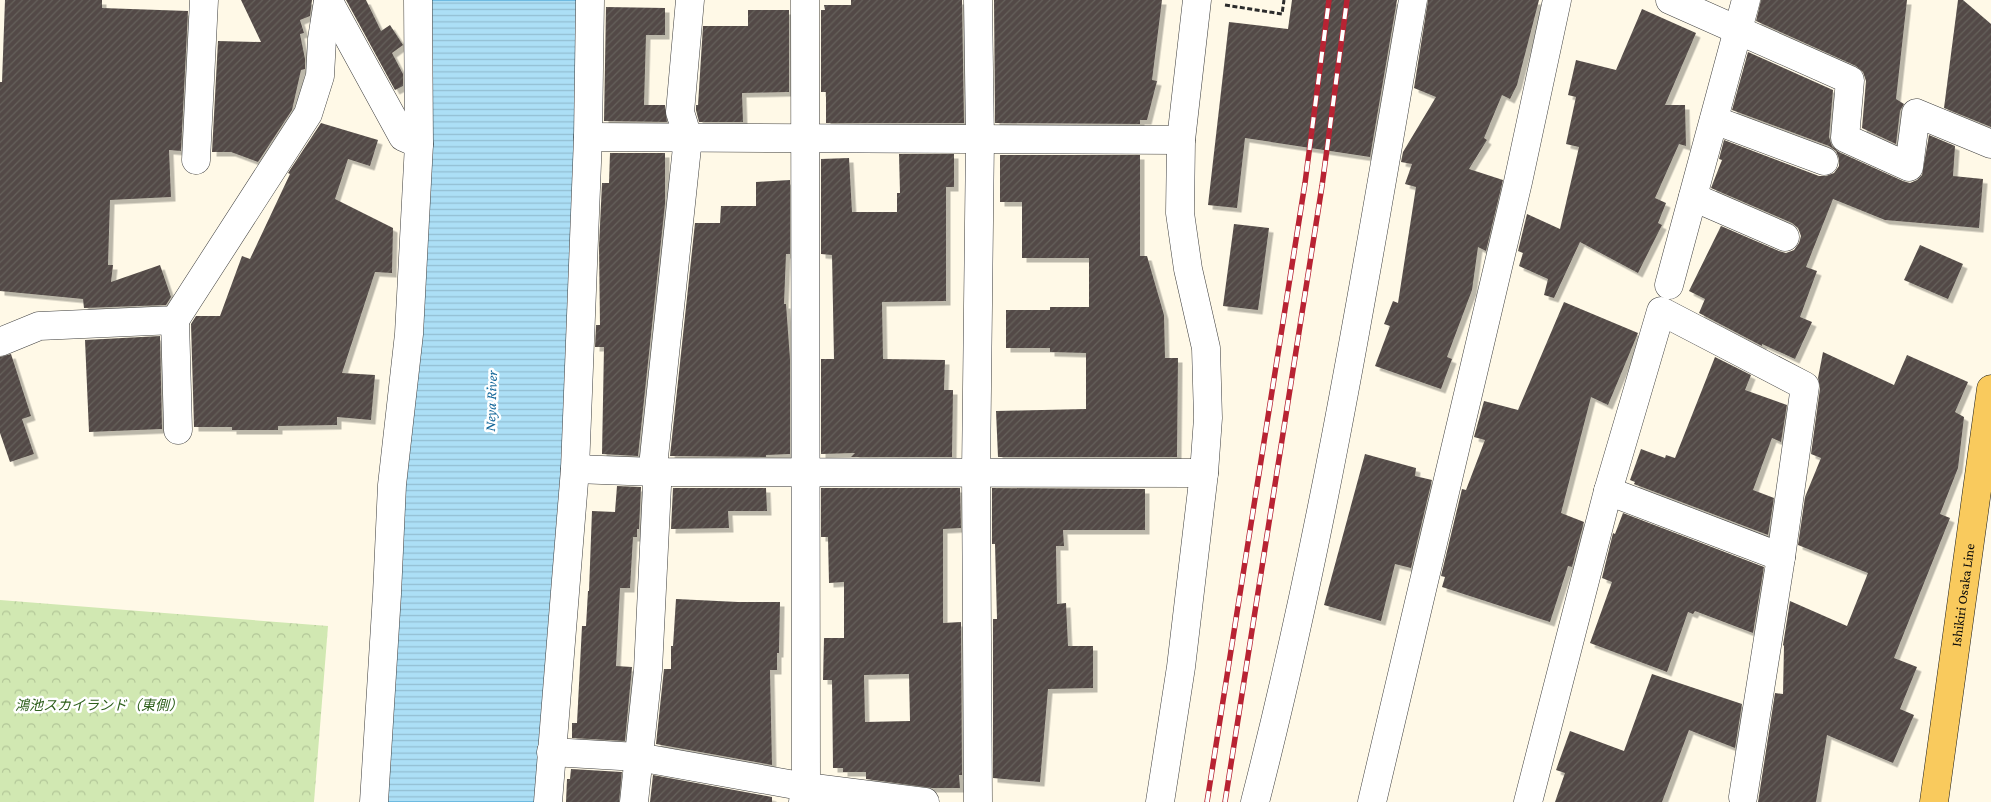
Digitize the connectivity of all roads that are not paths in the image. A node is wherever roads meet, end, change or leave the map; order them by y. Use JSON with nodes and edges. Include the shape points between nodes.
{"nodes":[{"id":1,"x":204,"y":0,"type":"edge"},
{"id":2,"x":328,"y":0,"type":"edge"},
{"id":3,"x":418,"y":0,"type":"edge"},
{"id":4,"x":590,"y":0,"type":"edge"},
{"id":5,"x":690,"y":0,"type":"edge"},
{"id":6,"x":805,"y":0,"type":"edge"},
{"id":7,"x":978,"y":0,"type":"edge"},
{"id":8,"x":1413,"y":0,"type":"edge"},
{"id":9,"x":1557,"y":0,"type":"edge"},
{"id":10,"x":1670,"y":0,"type":"edge"},
{"id":11,"x":1746,"y":0,"type":"edge"},
{"id":12,"x":1207,"y":2,"type":"edge"},
{"id":13,"x":1738,"y":30,"type":"junction"},
{"id":14,"x":1714,"y":120,"type":"junction"},
{"id":15,"x":588,"y":137,"type":"junction"},
{"id":16,"x":805,"y":137,"type":"junction"},
{"id":17,"x":688,"y":138,"type":"junction"},
{"id":18,"x":980,"y":139,"type":"junction"},
{"id":19,"x":1181,"y":140,"type":"junction"},
{"id":20,"x":419,"y":144,"type":"junction"},
{"id":21,"x":1991,"y":144,"type":"edge"},
{"id":22,"x":196,"y":160,"type":"dead end"},
{"id":23,"x":1824,"y":161,"type":"dead end"},
{"id":24,"x":1693,"y":197,"type":"junction"},
{"id":25,"x":1785,"y":237,"type":"dead end"},
{"id":26,"x":1669,"y":285,"type":"dead end"},
{"id":27,"x":175,"y":320,"type":"junction"},
{"id":28,"x":0,"y":342,"type":"edge"},
{"id":29,"x":1991,"y":389,"type":"edge"},
{"id":30,"x":178,"y":430,"type":"dead end"},
{"id":31,"x":575,"y":469,"type":"junction"},
{"id":32,"x":655,"y":472,"type":"junction"},
{"id":33,"x":976,"y":472,"type":"junction"},
{"id":34,"x":804,"y":473,"type":"junction"},
{"id":35,"x":1204,"y":473,"type":"junction"},
{"id":36,"x":1608,"y":491,"type":"junction"},
{"id":37,"x":1781,"y":557,"type":"junction"},
{"id":38,"x":552,"y":752,"type":"junction"},
{"id":39,"x":638,"y":757,"type":"junction"},
{"id":40,"x":804,"y":794,"type":"edge"},
{"id":41,"x":1743,"y":797,"type":"dead end"},
{"id":42,"x":374,"y":802,"type":"edge"},
{"id":43,"x":548,"y":802,"type":"edge"},
{"id":44,"x":634,"y":802,"type":"edge"},
{"id":45,"x":925,"y":802,"type":"edge"},
{"id":46,"x":978,"y":802,"type":"edge"},
{"id":47,"x":1160,"y":802,"type":"edge"},
{"id":48,"x":1255,"y":802,"type":"edge"},
{"id":49,"x":1372,"y":802,"type":"edge"},
{"id":50,"x":1528,"y":802,"type":"edge"},
{"id":51,"x":1934,"y":802,"type":"edge"}],
"edges":[{"from":1,"to":22,"type":"street"},
{"from":2,"to":20,"type":"street","via":[[403,137]]},
{"from":2,"to":27,"type":"street","via":[[320,76],[308,114]]},
{"from":3,"to":20,"type":"street"},
{"from":4,"to":15,"type":"street"},
{"from":5,"to":17,"type":"street","via":[[680,112]]},
{"from":6,"to":16,"type":"street"},
{"from":7,"to":18,"type":"street"},
{"from":8,"to":48,"type":"street","via":[[1314,552]]},
{"from":9,"to":49,"type":"street","via":[[1516,192]]},
{"from":10,"to":13,"type":"street"},
{"from":11,"to":13,"type":"street"},
{"from":12,"to":19,"type":"street"},
{"from":13,"to":14,"type":"street"},
{"from":13,"to":21,"type":"street","via":[[1850,80],[1845,138],[1909,167],[1916,113]]},
{"from":14,"to":23,"type":"street"},
{"from":14,"to":24,"type":"street"},
{"from":15,"to":17,"type":"street"},
{"from":15,"to":31,"type":"street"},
{"from":16,"to":17,"type":"street"},
{"from":16,"to":18,"type":"street"},
{"from":16,"to":34,"type":"street"},
{"from":17,"to":32,"type":"street"},
{"from":18,"to":19,"type":"street"},
{"from":18,"to":33,"type":"street"},
{"from":19,"to":35,"type":"street","via":[[1180,220],[1206,348],[1208,418]]},
{"from":20,"to":42,"type":"street","via":[[409,334],[392,485]]},
{"from":24,"to":25,"type":"street"},
{"from":24,"to":26,"type":"street"},
{"from":27,"to":28,"type":"street","via":[[39,326]]},
{"from":27,"to":30,"type":"street"},
{"from":29,"to":51,"type":"main road","name":"Ishikiri Osaka Line"},
{"from":31,"to":32,"type":"street"},
{"from":31,"to":38,"type":"street"},
{"from":32,"to":34,"type":"street"},
{"from":32,"to":39,"type":"street","via":[[648,670]]},
{"from":33,"to":34,"type":"street"},
{"from":33,"to":35,"type":"street"},
{"from":33,"to":46,"type":"street"},
{"from":34,"to":40,"type":"street"},
{"from":35,"to":47,"type":"street","via":[[1181,667]]},
{"from":36,"to":37,"type":"street"},
{"from":36,"to":37,"type":"street","via":[[1661,311],[1805,386]]},
{"from":36,"to":50,"type":"street"},
{"from":37,"to":41,"type":"street"},
{"from":38,"to":39,"type":"street"},
{"from":38,"to":43,"type":"street"},
{"from":39,"to":40,"type":"street"},
{"from":39,"to":44,"type":"street"},
{"from":40,"to":45,"type":"street"}]}
